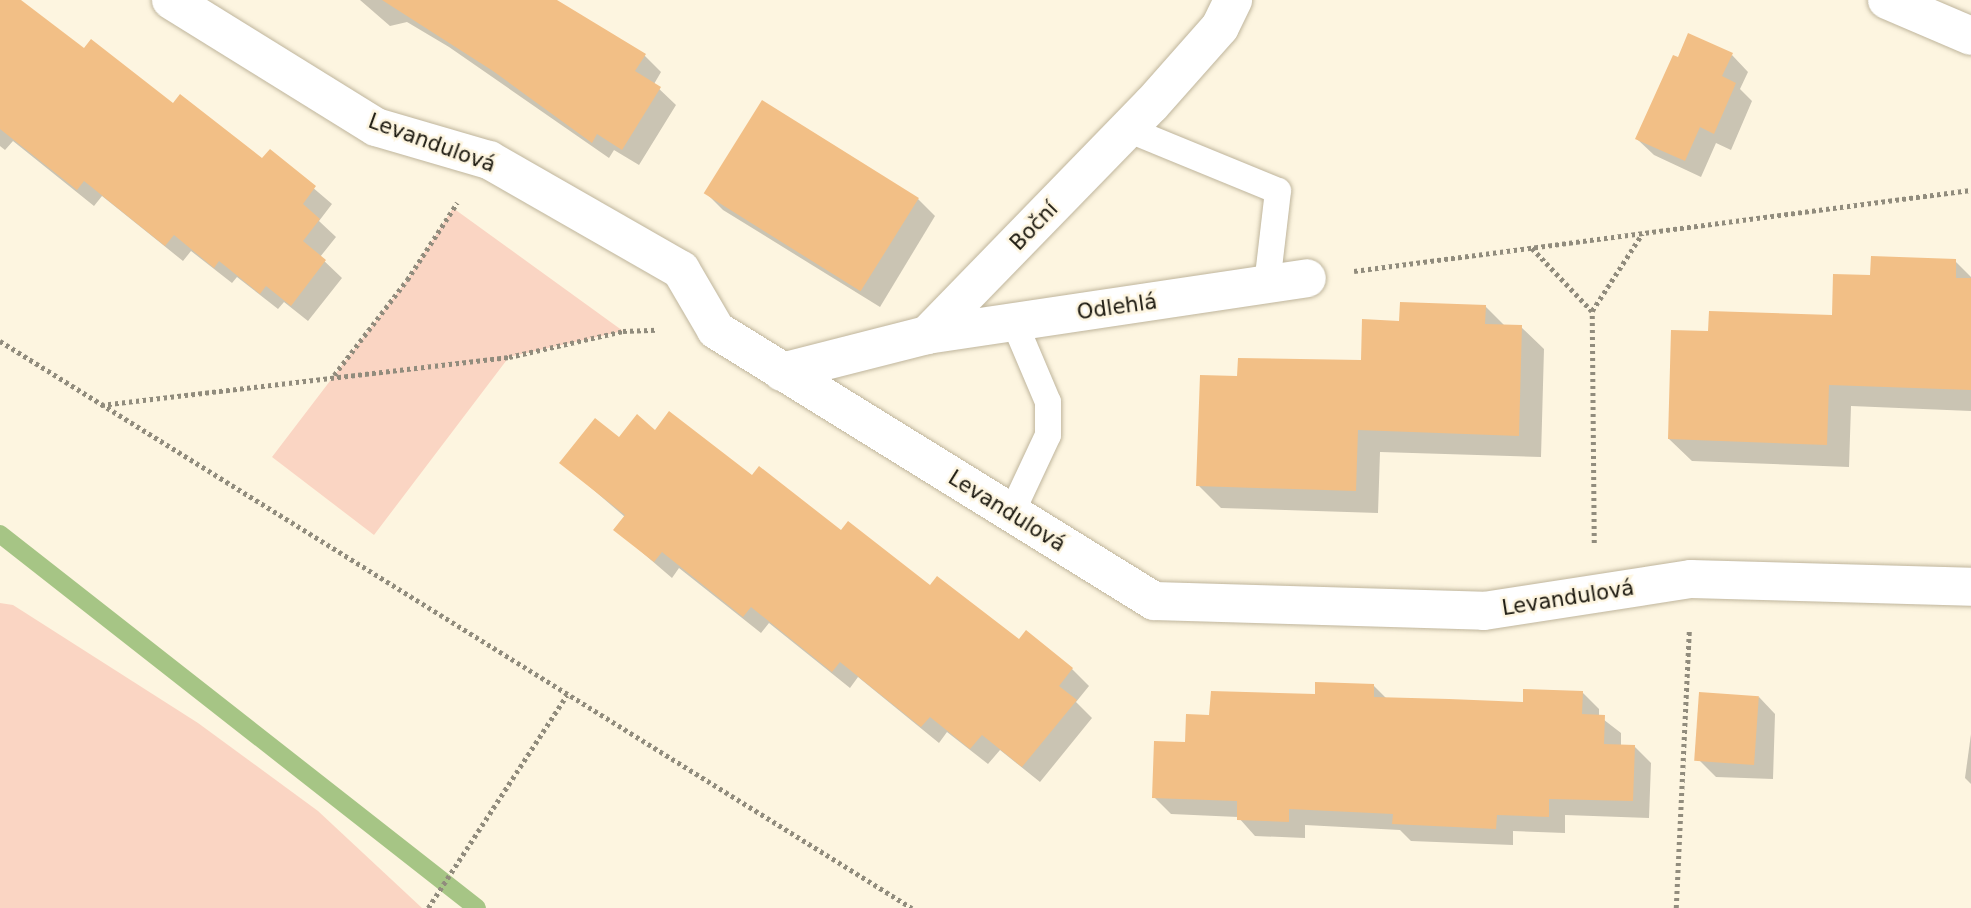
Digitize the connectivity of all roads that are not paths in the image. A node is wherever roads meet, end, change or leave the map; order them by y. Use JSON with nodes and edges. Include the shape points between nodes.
{"nodes":[{"id":1,"x":171,"y":0,"type":"edge"},
{"id":2,"x":1233,"y":0,"type":"edge"},
{"id":3,"x":1887,"y":0,"type":"edge"},
{"id":4,"x":1971,"y":36,"type":"edge"},
{"id":5,"x":1127,"y":129,"type":"junction"},
{"id":6,"x":1307,"y":278,"type":"road end"},
{"id":7,"x":1266,"y":284,"type":"junction"},
{"id":8,"x":1014,"y":322,"type":"junction"},
{"id":9,"x":927,"y":335,"type":"junction"},
{"id":10,"x":782,"y":372,"type":"junction"},
{"id":11,"x":1011,"y":514,"type":"junction"},
{"id":12,"x":1971,"y":587,"type":"edge"}],
"edges":[{"from":1,"to":10,"type":"street","name":"Levandulová","via":[[376,127],[489,160],[681,270],[716,330]]},
{"from":2,"to":5,"type":"street","name":"Boční","via":[[1220,27]]},
{"from":3,"to":4,"type":"street"},
{"from":5,"to":7,"type":"lane","via":[[1278,191]]},
{"from":5,"to":9,"type":"street","name":"Boční"},
{"from":6,"to":7,"type":"street","name":"Odlehlá"},
{"from":7,"to":8,"type":"street","name":"Odlehlá"},
{"from":8,"to":9,"type":"street","name":"Odlehlá"},
{"from":8,"to":11,"type":"lane","via":[[1048,402],[1048,435]]},
{"from":9,"to":10,"type":"street"},
{"from":10,"to":11,"type":"street","name":"Levandulová"},
{"from":11,"to":12,"type":"street","name":"Levandulová","via":[[1154,601],[1484,611],[1691,579]]}]}
